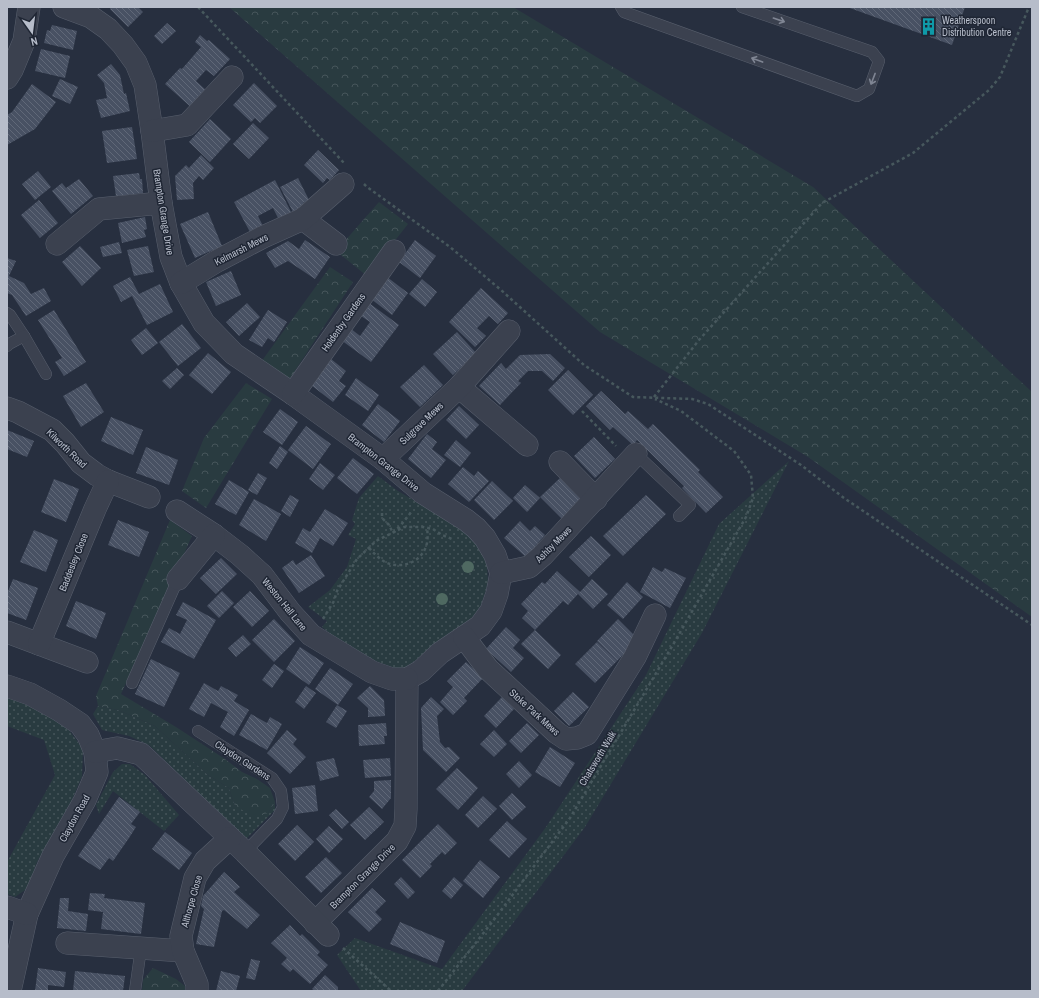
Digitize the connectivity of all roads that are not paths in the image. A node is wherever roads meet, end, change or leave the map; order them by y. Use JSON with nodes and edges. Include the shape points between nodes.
{"nodes":[{"id":1,"x":29,"y":7,"type":"edge"},
{"id":2,"x":64,"y":7,"type":"edge"},
{"id":3,"x":621,"y":7,"type":"edge"},
{"id":4,"x":742,"y":7,"type":"edge"},
{"id":5,"x":232,"y":77,"type":"dead end"},
{"id":6,"x":7,"y":78,"type":"edge"},
{"id":7,"x":152,"y":131,"type":"junction"},
{"id":8,"x":350,"y":177,"type":"road end"},
{"id":9,"x":161,"y":203,"type":"junction"},
{"id":10,"x":303,"y":219,"type":"junction"},
{"id":11,"x":57,"y":244,"type":"dead end"},
{"id":12,"x":336,"y":244,"type":"dead end"},
{"id":13,"x":394,"y":251,"type":"dead end"},
{"id":14,"x":182,"y":282,"type":"junction"},
{"id":15,"x":7,"y":313,"type":"edge"},
{"id":16,"x":509,"y":331,"type":"dead end"},
{"id":17,"x":24,"y":336,"type":"junction"},
{"id":18,"x":7,"y":346,"type":"edge"},
{"id":19,"x":46,"y":374,"type":"dead end"},
{"id":20,"x":459,"y":387,"type":"junction"},
{"id":21,"x":293,"y":394,"type":"junction"},
{"id":22,"x":7,"y":408,"type":"edge"},
{"id":23,"x":527,"y":445,"type":"dead end"},
{"id":24,"x":634,"y":457,"type":"joint"},
{"id":25,"x":383,"y":459,"type":"junction"},
{"id":26,"x":560,"y":462,"type":"dead end"},
{"id":27,"x":108,"y":481,"type":"junction"},
{"id":28,"x":149,"y":497,"type":"dead end"},
{"id":29,"x":596,"y":498,"type":"junction"},
{"id":30,"x":177,"y":511,"type":"dead end"},
{"id":31,"x":679,"y":516,"type":"dead end"},
{"id":32,"x":214,"y":535,"type":"junction"},
{"id":33,"x":501,"y":573,"type":"junction"},
{"id":34,"x":178,"y":579,"type":"joint"},
{"id":35,"x":655,"y":615,"type":"dead end"},
{"id":36,"x":7,"y":632,"type":"edge"},
{"id":37,"x":464,"y":637,"type":"junction"},
{"id":38,"x":39,"y":644,"type":"junction"},
{"id":39,"x":87,"y":662,"type":"dead end"},
{"id":40,"x":407,"y":680,"type":"junction"},
{"id":41,"x":132,"y":683,"type":"dead end"},
{"id":42,"x":7,"y":686,"type":"edge"},
{"id":43,"x":198,"y":731,"type":"dead end"},
{"id":44,"x":95,"y":752,"type":"junction"},
{"id":45,"x":237,"y":845,"type":"junction"},
{"id":46,"x":7,"y":907,"type":"edge"},
{"id":47,"x":27,"y":914,"type":"junction"},
{"id":48,"x":67,"y":943,"type":"dead end"},
{"id":49,"x":141,"y":948,"type":"junction"},
{"id":50,"x":183,"y":951,"type":"junction"},
{"id":51,"x":10,"y":991,"type":"edge"},
{"id":52,"x":135,"y":991,"type":"edge"},
{"id":53,"x":197,"y":991,"type":"edge"}],
"edges":[{"from":1,"to":6,"type":"street","via":[[24,42]]},
{"from":2,"to":7,"type":"street","name":"Brampton Grange Drive","via":[[91,16],[108,29],[136,63],[145,85]]},
{"from":4,"to":3,"type":"lane","one_way":true,"via":[[872,52],[880,61],[869,89],[857,96],[624,12]]},
{"from":5,"to":7,"type":"street","via":[[187,125]]},
{"from":7,"to":9,"type":"street","name":"Brampton Grange Drive"},
{"from":8,"to":10,"type":"street","name":"Kelmarsh Mews"},
{"from":9,"to":11,"type":"street","via":[[99,209]]},
{"from":9,"to":14,"type":"street","name":"Brampton Grange Drive","via":[[171,257]]},
{"from":10,"to":12,"type":"street"},
{"from":10,"to":14,"type":"street","name":"Kelmarsh Mews","via":[[263,237]]},
{"from":13,"to":21,"type":"street","name":"Holdenby Gardens"},
{"from":14,"to":21,"type":"street","name":"Brampton Grange Drive","via":[[204,323],[234,354]]},
{"from":15,"to":17,"type":"lane"},
{"from":16,"to":20,"type":"street","name":"Sulgrave Mews"},
{"from":17,"to":18,"type":"lane"},
{"from":17,"to":19,"type":"lane"},
{"from":20,"to":23,"type":"street"},
{"from":20,"to":25,"type":"street","name":"Sulgrave Mews"},
{"from":21,"to":25,"type":"street","name":"Brampton Grange Drive"},
{"from":22,"to":27,"type":"street","name":"Kilworth Road","via":[[52,430],[81,463]]},
{"from":24,"to":29,"type":"street","name":"Ashby Mews"},
{"from":24,"to":31,"type":"lane","via":[[690,505]]},
{"from":25,"to":33,"type":"street","name":"Brampton Grange Drive","via":[[423,493],[476,528],[495,555]]},
{"from":26,"to":29,"type":"street"},
{"from":27,"to":28,"type":"street","name":"Kilworth Road"},
{"from":27,"to":38,"type":"street","name":"Baddesley Close"},
{"from":29,"to":33,"type":"street","name":"Ashby Mews","via":[[529,567]]},
{"from":30,"to":32,"type":"street","name":"Weston Hall Lane"},
{"from":32,"to":34,"type":"street"},
{"from":32,"to":40,"type":"street","name":"Weston Hall Lane","via":[[262,575],[311,635],[372,672],[392,679]]},
{"from":33,"to":37,"type":"street","name":"Brampton Grange Drive","via":[[490,611],[480,626]]},
{"from":34,"to":41,"type":"lane"},
{"from":35,"to":37,"type":"street","name":"Stoke Park Mews","via":[[635,657],[587,734],[577,738],[566,739],[557,734],[488,669]]},
{"from":36,"to":38,"type":"street"},
{"from":37,"to":40,"type":"street","name":"Brampton Grange Drive"},
{"from":38,"to":39,"type":"street"},
{"from":40,"to":45,"type":"street","name":"Brampton Grange Drive","via":[[405,826],[397,841],[321,929]]},
{"from":42,"to":44,"type":"street","name":"Claydon Road","via":[[30,694],[80,724]]},
{"from":43,"to":45,"type":"lane","name":"Claydon Gardens","via":[[272,778],[281,791],[283,807],[277,819]]},
{"from":44,"to":45,"type":"street","via":[[118,748],[141,754]]},
{"from":44,"to":47,"type":"street","name":"Claydon Road","via":[[97,772],[53,856]]},
{"from":45,"to":50,"type":"street","name":"Althorpe Close","via":[[204,861],[195,878],[181,936]]},
{"from":46,"to":47,"type":"street"},
{"from":47,"to":51,"type":"street","name":"Claydon Road"},
{"from":48,"to":49,"type":"street"},
{"from":49,"to":50,"type":"street"},
{"from":49,"to":52,"type":"lane"},
{"from":50,"to":53,"type":"street","name":"Althorpe Close","via":[[197,984]]}]}
